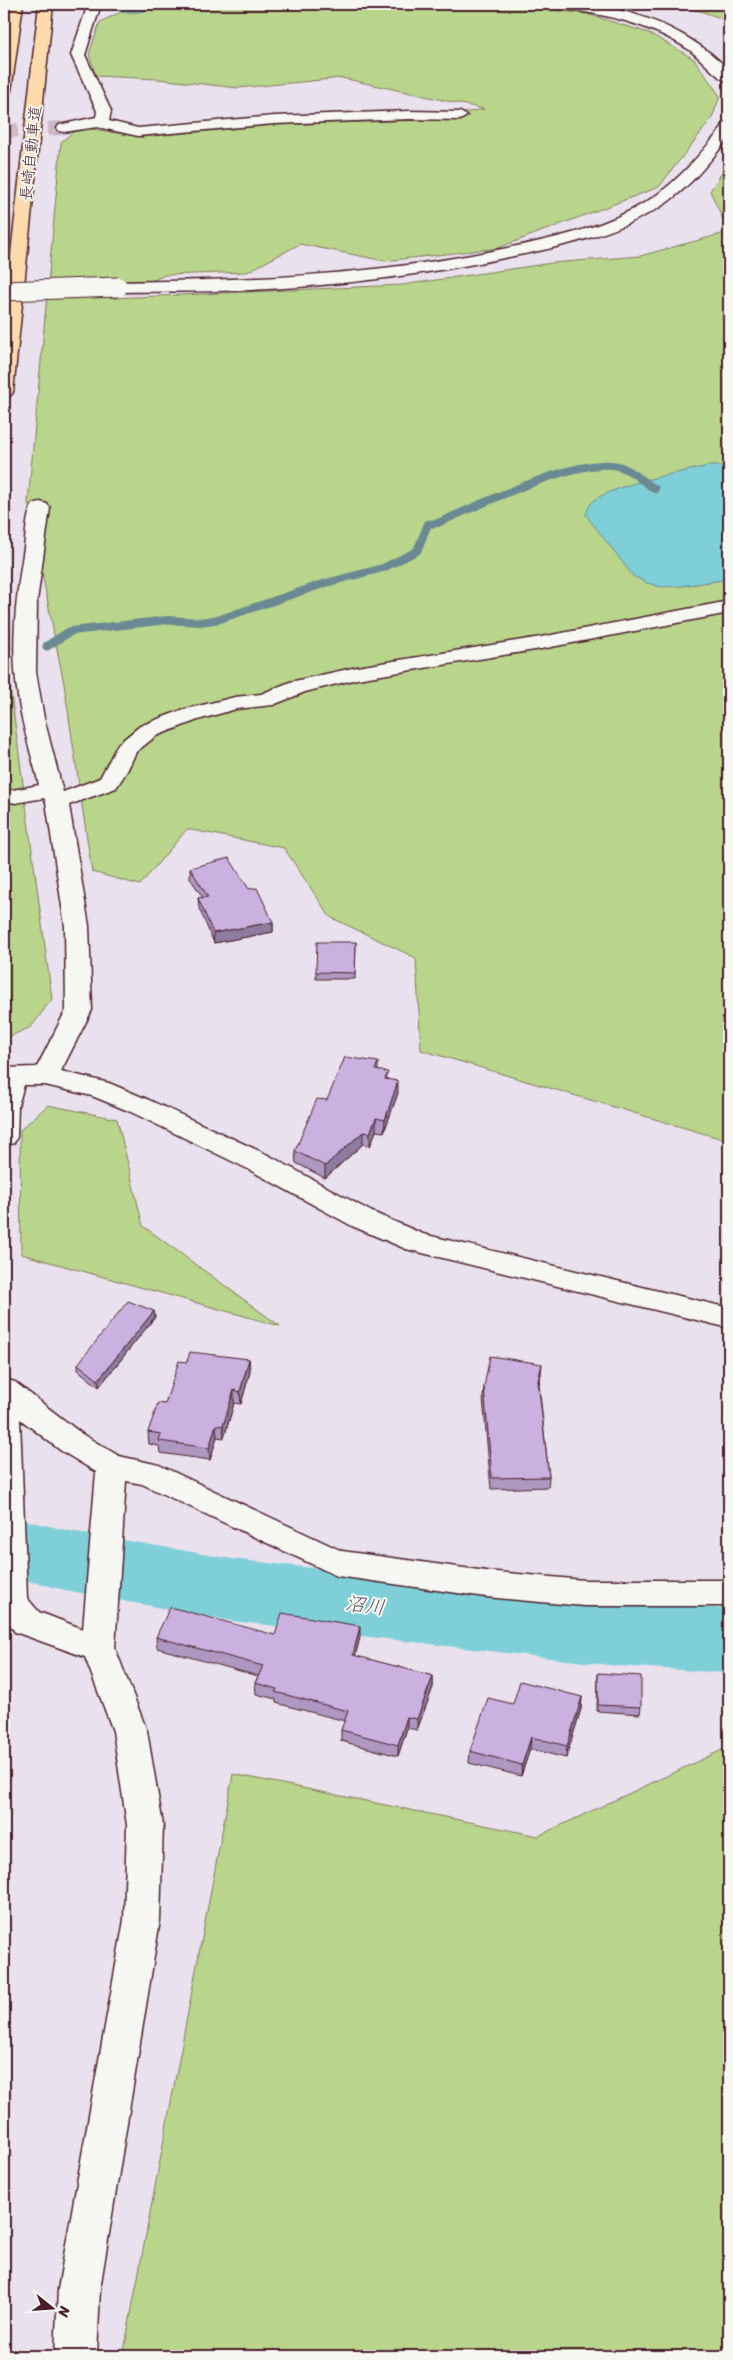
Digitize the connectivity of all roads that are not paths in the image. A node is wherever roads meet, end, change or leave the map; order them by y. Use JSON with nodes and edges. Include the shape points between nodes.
{"nodes":[{"id":1,"x":16,"y":4,"type":"edge"},
{"id":2,"x":46,"y":4,"type":"edge"},
{"id":3,"x":94,"y":4,"type":"edge"},
{"id":4,"x":558,"y":4,"type":"edge"},
{"id":5,"x":729,"y":78,"type":"edge"},
{"id":6,"x":4,"y":91,"type":"edge"},
{"id":7,"x":460,"y":116,"type":"dead end"},
{"id":8,"x":97,"y":123,"type":"junction"},
{"id":9,"x":729,"y":126,"type":"edge"},
{"id":10,"x":64,"y":128,"type":"tunnel mouth"},
{"id":11,"x":4,"y":290,"type":"edge"},
{"id":12,"x":4,"y":392,"type":"edge"},
{"id":13,"x":40,"y":508,"type":"dead end"},
{"id":14,"x":729,"y":607,"type":"edge"},
{"id":15,"x":16,"y":796,"type":"dead end"},
{"id":16,"x":54,"y":796,"type":"junction"},
{"id":17,"x":45,"y":1076,"type":"junction"},
{"id":18,"x":9,"y":1077,"type":"edge"},
{"id":19,"x":4,"y":1138,"type":"edge"},
{"id":20,"x":729,"y":1318,"type":"edge"},
{"id":21,"x":4,"y":1390,"type":"edge"},
{"id":22,"x":4,"y":1396,"type":"edge"},
{"id":23,"x":112,"y":1468,"type":"junction"},
{"id":24,"x":729,"y":1593,"type":"edge"},
{"id":25,"x":98,"y":1648,"type":"junction"},
{"id":26,"x":76,"y":2356,"type":"edge"}],
"edges":[{"from":1,"to":6,"type":"highway","name":"長崎自動車道"},
{"from":2,"to":12,"type":"highway","name":"長崎自動車道"},
{"from":3,"to":8,"type":"street","via":[[78,55],[104,111],[103,119]]},
{"from":4,"to":5,"type":"street","via":[[658,26],[690,43],[718,64]]},
{"from":7,"to":8,"type":"street","via":[[274,120],[138,132]]},
{"from":8,"to":10,"type":"street"},
{"from":9,"to":11,"type":"street","bridge":true,"via":[[686,180],[654,204],[605,228],[552,244],[472,261],[375,275],[269,284]]},
{"from":13,"to":16,"type":"street","via":[[32,552],[25,657],[28,695]]},
{"from":14,"to":16,"type":"street","via":[[541,643],[357,672],[265,700],[235,703],[190,715],[148,731],[126,749],[108,783]]},
{"from":15,"to":16,"type":"street"},
{"from":16,"to":17,"type":"street","via":[[77,926],[79,1010]]},
{"from":17,"to":18,"type":"street"},
{"from":17,"to":20,"type":"street","via":[[100,1089],[140,1106],[258,1162],[362,1219],[416,1242]]},
{"from":18,"to":19,"type":"street"},
{"from":21,"to":23,"type":"street","via":[[71,1442]]},
{"from":22,"to":25,"type":"street","via":[[11,1602],[27,1622]]},
{"from":23,"to":24,"type":"street","via":[[148,1473],[337,1562],[486,1584],[584,1593]]},
{"from":23,"to":25,"type":"street"},
{"from":25,"to":26,"type":"street","via":[[130,1731],[144,1825],[142,1920],[79,2289]]}]}
